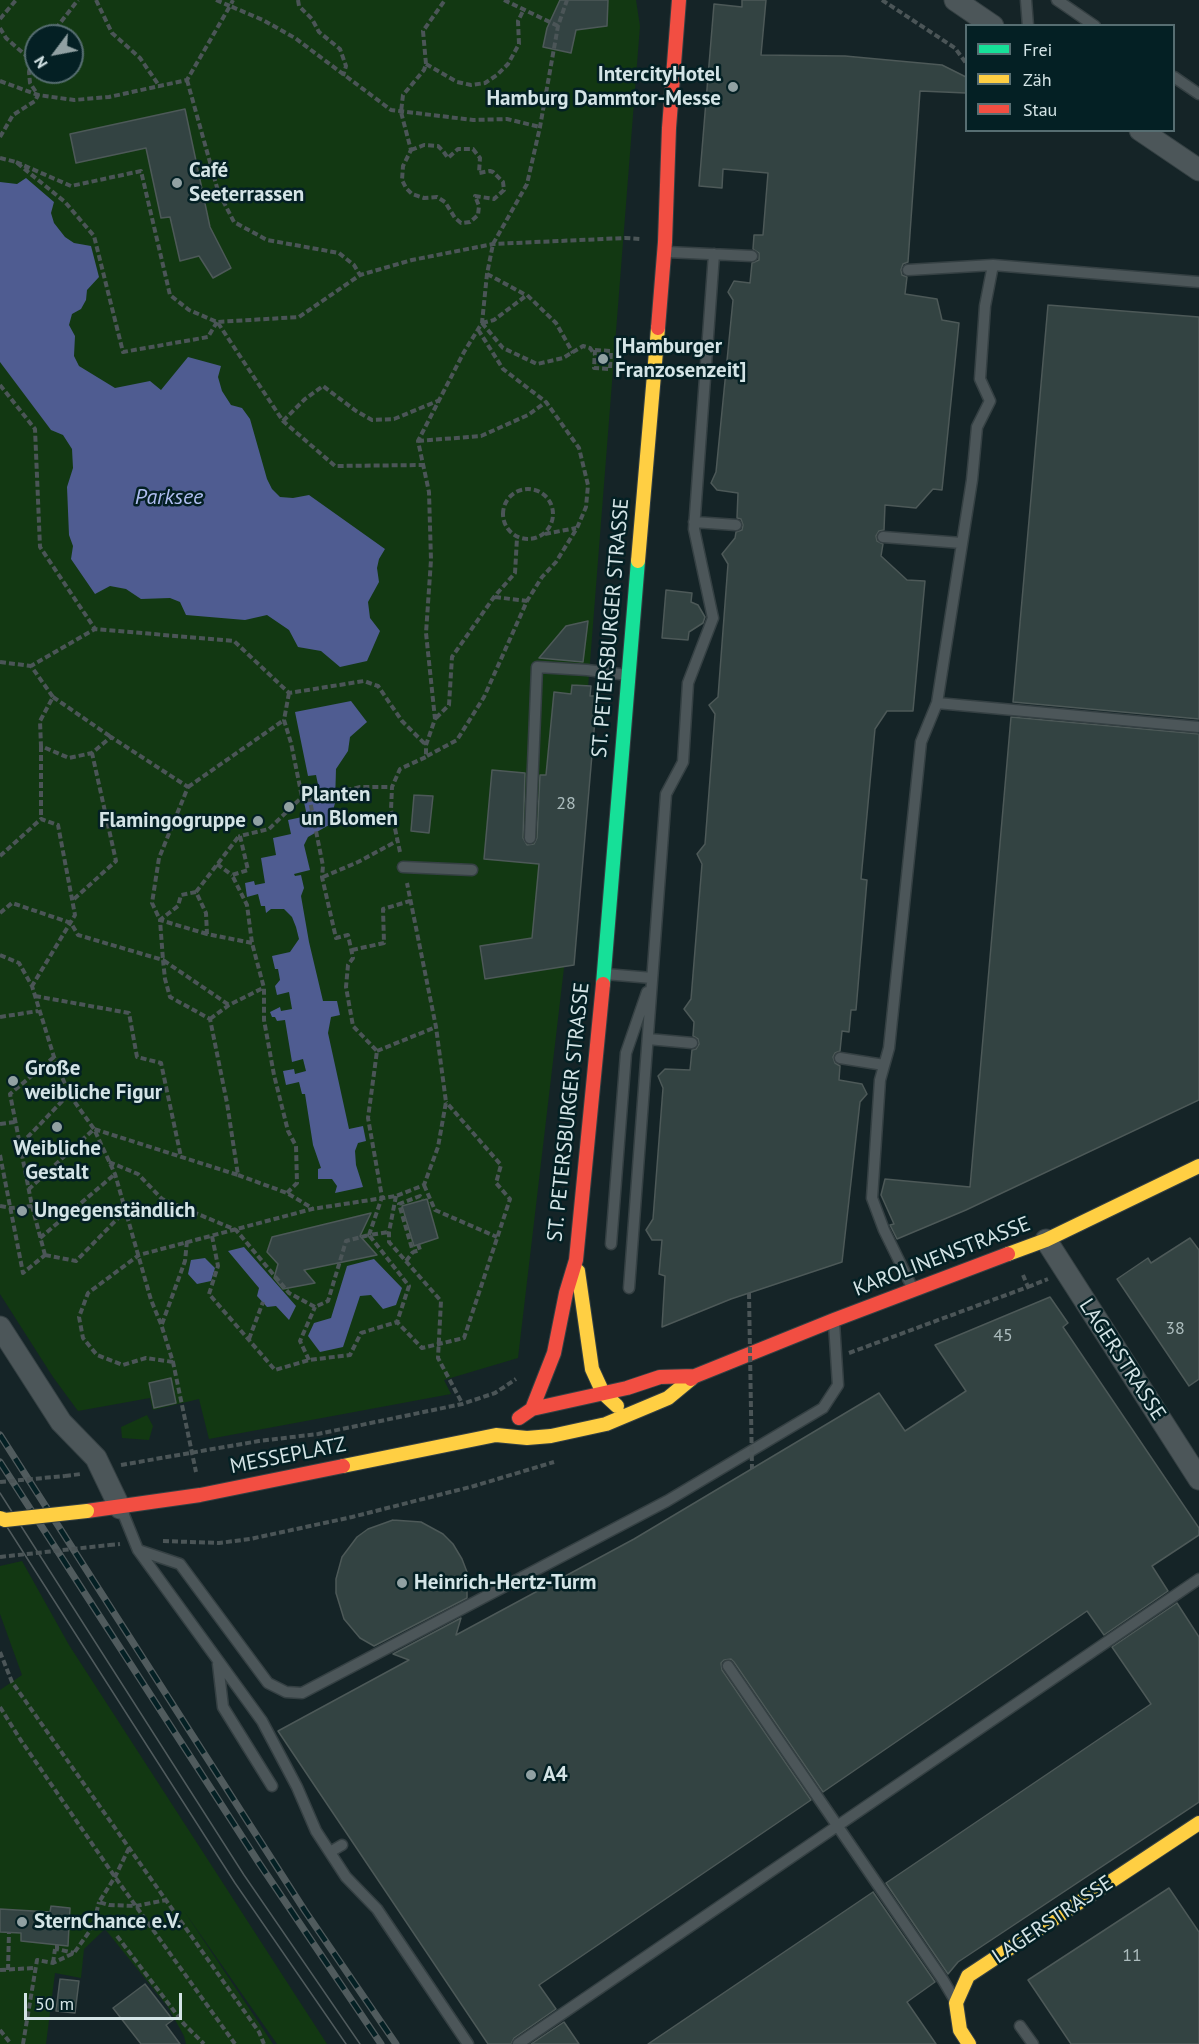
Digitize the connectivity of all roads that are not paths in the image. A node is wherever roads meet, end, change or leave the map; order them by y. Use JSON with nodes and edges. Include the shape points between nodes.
{"nodes":[{"id":1,"x":679,"y":0,"type":"edge"},
{"id":2,"x":955,"y":0,"type":"edge"},
{"id":3,"x":1026,"y":0,"type":"edge"},
{"id":4,"x":1057,"y":0,"type":"edge"},
{"id":5,"x":990,"y":24,"type":"edge"},
{"id":6,"x":1028,"y":24,"type":"edge"},
{"id":7,"x":1092,"y":24,"type":"edge"},
{"id":8,"x":1175,"y":78,"type":"edge"},
{"id":9,"x":1199,"y":94,"type":"edge"},
{"id":10,"x":1143,"y":132,"type":"edge"},
{"id":11,"x":1199,"y":170,"type":"edge"},
{"id":12,"x":664,"y":247,"type":"junction"},
{"id":13,"x":714,"y":254,"type":"junction"},
{"id":14,"x":752,"y":256,"type":"dead end"},
{"id":15,"x":993,"y":265,"type":"junction"},
{"id":16,"x":908,"y":270,"type":"dead end"},
{"id":17,"x":1199,"y":282,"type":"edge"},
{"id":18,"x":694,"y":522,"type":"junction"},
{"id":19,"x":736,"y":525,"type":"dead end"},
{"id":20,"x":883,"y":537,"type":"dead end"},
{"id":21,"x":962,"y":543,"type":"junction"},
{"id":22,"x":628,"y":675,"type":"junction"},
{"id":23,"x":937,"y":703,"type":"junction"},
{"id":24,"x":1199,"y":727,"type":"edge"},
{"id":25,"x":530,"y":838,"type":"dead end"},
{"id":26,"x":404,"y":867,"type":"road end"},
{"id":27,"x":472,"y":870,"type":"dead end"},
{"id":28,"x":604,"y":974,"type":"junction"},
{"id":29,"x":652,"y":978,"type":"junction"},
{"id":30,"x":648,"y":1039,"type":"junction"},
{"id":31,"x":692,"y":1043,"type":"dead end"},
{"id":32,"x":840,"y":1058,"type":"dead end"},
{"id":33,"x":884,"y":1065,"type":"junction"},
{"id":34,"x":1199,"y":1166,"type":"edge"},
{"id":35,"x":1046,"y":1240,"type":"junction"},
{"id":36,"x":611,"y":1244,"type":"dead end"},
{"id":37,"x":576,"y":1260,"type":"junction"},
{"id":38,"x":629,"y":1288,"type":"dead end"},
{"id":39,"x":914,"y":1290,"type":"junction"},
{"id":40,"x":834,"y":1320,"type":"junction"},
{"id":41,"x":0,"y":1327,"type":"edge"},
{"id":42,"x":695,"y":1376,"type":"junction"},
{"id":43,"x":603,"y":1393,"type":"junction"},
{"id":44,"x":576,"y":1400,"type":"joint"},
{"id":45,"x":532,"y":1409,"type":"junction"},
{"id":46,"x":629,"y":1414,"type":"junction"},
{"id":47,"x":583,"y":1430,"type":"joint"},
{"id":48,"x":496,"y":1435,"type":"junction"},
{"id":49,"x":1199,"y":1479,"type":"edge"},
{"id":50,"x":120,"y":1508,"type":"junction"},
{"id":51,"x":2,"y":1520,"type":"edge"},
{"id":52,"x":136,"y":1546,"type":"junction"},
{"id":53,"x":1199,"y":1579,"type":"edge"},
{"id":54,"x":218,"y":1660,"type":"junction"},
{"id":55,"x":728,"y":1666,"type":"dead end"},
{"id":56,"x":272,"y":1786,"type":"dead end"},
{"id":57,"x":1199,"y":1823,"type":"edge"},
{"id":58,"x":838,"y":1827,"type":"junction"},
{"id":59,"x":342,"y":1845,"type":"dead end"},
{"id":60,"x":330,"y":1852,"type":"junction"},
{"id":61,"x":956,"y":2002,"type":"junction"},
{"id":62,"x":1020,"y":2026,"type":"dead end"},
{"id":63,"x":468,"y":2044,"type":"edge"},
{"id":64,"x":518,"y":2044,"type":"edge"},
{"id":65,"x":969,"y":2044,"type":"edge"},
{"id":66,"x":1033,"y":2044,"type":"edge"}],
"edges":[{"from":1,"to":12,"type":"street","name":"ST. PETERSBURGER STRASSE"},
{"from":2,"to":5,"type":"street"},
{"from":3,"to":6,"type":"lane"},
{"from":4,"to":7,"type":"lane"},
{"from":8,"to":9,"type":"lane"},
{"from":10,"to":11,"type":"street"},
{"from":12,"to":13,"type":"lane"},
{"from":12,"to":22,"type":"street","name":"ST. PETERSBURGER STRASSE"},
{"from":13,"to":14,"type":"lane"},
{"from":13,"to":18,"type":"lane"},
{"from":15,"to":16,"type":"lane"},
{"from":15,"to":17,"type":"lane"},
{"from":15,"to":21,"type":"lane","via":[[985,306],[980,379],[990,401],[977,427]]},
{"from":18,"to":19,"type":"lane"},
{"from":18,"to":29,"type":"lane","via":[[713,618],[688,683],[683,762],[666,794]]},
{"from":20,"to":21,"type":"lane"},
{"from":21,"to":23,"type":"lane"},
{"from":22,"to":25,"type":"lane","via":[[537,667]]},
{"from":22,"to":28,"type":"street","name":"ST. PETERSBURGER STRASSE"},
{"from":23,"to":24,"type":"lane"},
{"from":23,"to":33,"type":"lane","via":[[921,742],[889,1048]]},
{"from":26,"to":27,"type":"lane"},
{"from":28,"to":29,"type":"lane"},
{"from":28,"to":37,"type":"street","name":"ST. PETERSBURGER STRASSE"},
{"from":29,"to":30,"type":"lane"},
{"from":29,"to":36,"type":"lane","via":[[626,1053]]},
{"from":30,"to":31,"type":"lane"},
{"from":30,"to":38,"type":"lane"},
{"from":32,"to":33,"type":"lane"},
{"from":33,"to":39,"type":"lane","via":[[872,1198]]},
{"from":34,"to":35,"type":"street","name":"KAROLINENSTRASSE"},
{"from":35,"to":39,"type":"street","name":"KAROLINENSTRASSE"},
{"from":35,"to":49,"type":"street","name":"LAGERSTRASSE"},
{"from":37,"to":43,"type":"street","name":"ST. PETERSBURGER STRASSE","via":[[592,1368]]},
{"from":37,"to":45,"type":"street","name":"ST. PETERSBURGER STRASSE","via":[[554,1353]]},
{"from":39,"to":40,"type":"street","name":"KAROLINENSTRASSE"},
{"from":40,"to":42,"type":"street","name":"KAROLINENSTRASSE"},
{"from":40,"to":52,"type":"lane","via":[[838,1386],[823,1408],[667,1501],[302,1693],[286,1692],[268,1683],[180,1564]]},
{"from":41,"to":50,"type":"street","via":[[61,1422],[96,1458]]},
{"from":42,"to":43,"type":"street","name":"KAROLINENSTRASSE","via":[[660,1377]]},
{"from":42,"to":46,"type":"street","name":"KAROLINENSTRASSE","via":[[668,1398]]},
{"from":43,"to":44,"type":"street","name":"KAROLINENSTRASSE"},
{"from":43,"to":46,"type":"street","name":"ST. PETERSBURGER STRASSE"},
{"from":44,"to":45,"type":"street","name":"MESSEPLATZ"},
{"from":45,"to":48,"type":"street","name":"MESSEPLATZ"},
{"from":46,"to":47,"type":"street","name":"KAROLINENSTRASSE"},
{"from":47,"to":48,"type":"street","name":"MESSEPLATZ","via":[[527,1438]]},
{"from":48,"to":50,"type":"street","name":"MESSEPLATZ"},
{"from":50,"to":51,"type":"street","name":"MESSEPLATZ","bridge":true},
{"from":50,"to":52,"type":"lane"},
{"from":52,"to":54,"type":"lane"},
{"from":53,"to":58,"type":"lane"},
{"from":54,"to":56,"type":"lane","via":[[223,1707]]},
{"from":54,"to":60,"type":"lane","via":[[262,1721]]},
{"from":55,"to":58,"type":"lane"},
{"from":57,"to":61,"type":"street","name":"LAGERSTRASSE","via":[[968,1976]]},
{"from":58,"to":61,"type":"lane"},
{"from":58,"to":64,"type":"lane"},
{"from":59,"to":60,"type":"lane"},
{"from":60,"to":63,"type":"lane","via":[[346,1877],[377,1909]]},
{"from":61,"to":65,"type":"street","via":[[960,2030]]},
{"from":62,"to":66,"type":"lane"}]}
